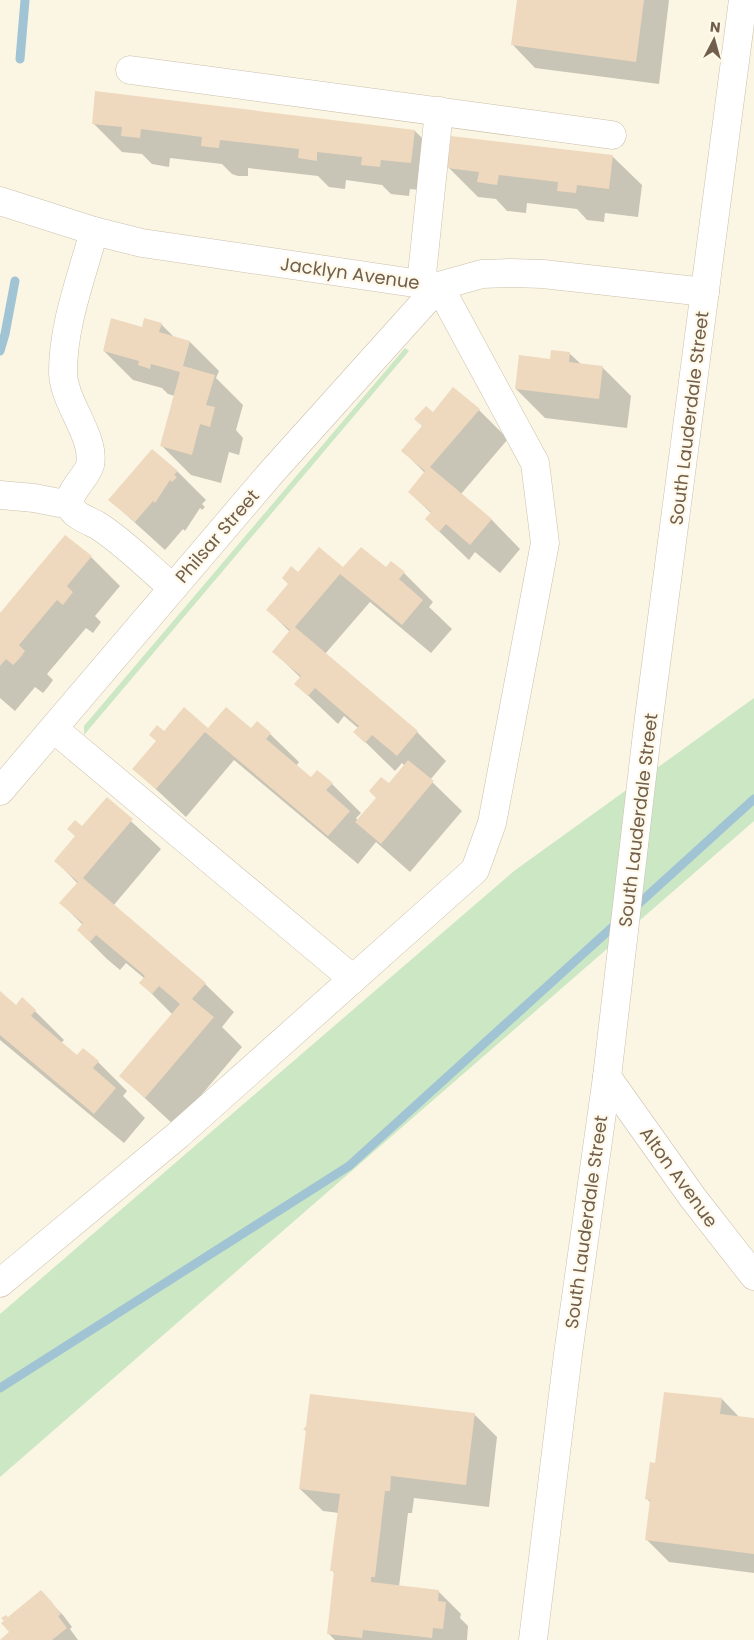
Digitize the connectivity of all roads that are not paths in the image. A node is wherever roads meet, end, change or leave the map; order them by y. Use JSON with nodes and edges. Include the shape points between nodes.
{"nodes":[{"id":1,"x":742,"y":0,"type":"edge"},
{"id":2,"x":130,"y":70,"type":"dead end"},
{"id":3,"x":439,"y":112,"type":"junction"},
{"id":4,"x":612,"y":134,"type":"dead end"},
{"id":5,"x":0,"y":201,"type":"edge"},
{"id":6,"x":94,"y":231,"type":"junction"},
{"id":7,"x":430,"y":285,"type":"junction"},
{"id":8,"x":705,"y":292,"type":"junction"},
{"id":9,"x":0,"y":495,"type":"edge"},
{"id":10,"x":70,"y":505,"type":"junction"},
{"id":11,"x":173,"y":588,"type":"junction"},
{"id":12,"x":54,"y":729,"type":"junction"},
{"id":13,"x":0,"y":791,"type":"edge"},
{"id":14,"x":353,"y":979,"type":"junction"},
{"id":15,"x":607,"y":1076,"type":"junction"},
{"id":16,"x":754,"y":1276,"type":"edge"},
{"id":17,"x":0,"y":1283,"type":"edge"},
{"id":18,"x":533,"y":1640,"type":"edge"}],
"edges":[{"from":1,"to":8,"type":"street","name":"South Lauderdale Street"},
{"from":2,"to":3,"type":"street"},
{"from":3,"to":4,"type":"street"},
{"from":3,"to":7,"type":"street"},
{"from":5,"to":6,"type":"street","name":"Jacklyn Avenue"},
{"from":6,"to":7,"type":"street","name":"Jacklyn Avenue","via":[[142,243]]},
{"from":6,"to":10,"type":"street","via":[[68,328],[63,373],[69,400],[89,446],[90,466],[71,497]]},
{"from":7,"to":8,"type":"street","name":"Jacklyn Avenue","via":[[482,274],[511,273]]},
{"from":7,"to":11,"type":"street","name":"Philsar Street"},
{"from":7,"to":14,"type":"street","via":[[535,463],[545,543],[492,823],[475,870]]},
{"from":8,"to":15,"type":"street","name":"South Lauderdale Street","via":[[648,725]]},
{"from":9,"to":10,"type":"street"},
{"from":10,"to":11,"type":"street","via":[[73,511],[104,530]]},
{"from":11,"to":12,"type":"street","name":"Philsar Street"},
{"from":12,"to":13,"type":"street","name":"Philsar Street"},
{"from":12,"to":14,"type":"street"},
{"from":14,"to":17,"type":"street","via":[[178,1135]]},
{"from":15,"to":16,"type":"street","name":"Alton Avenue","via":[[693,1198]]},
{"from":15,"to":18,"type":"street","name":"South Lauderdale Street","via":[[569,1345]]}]}
